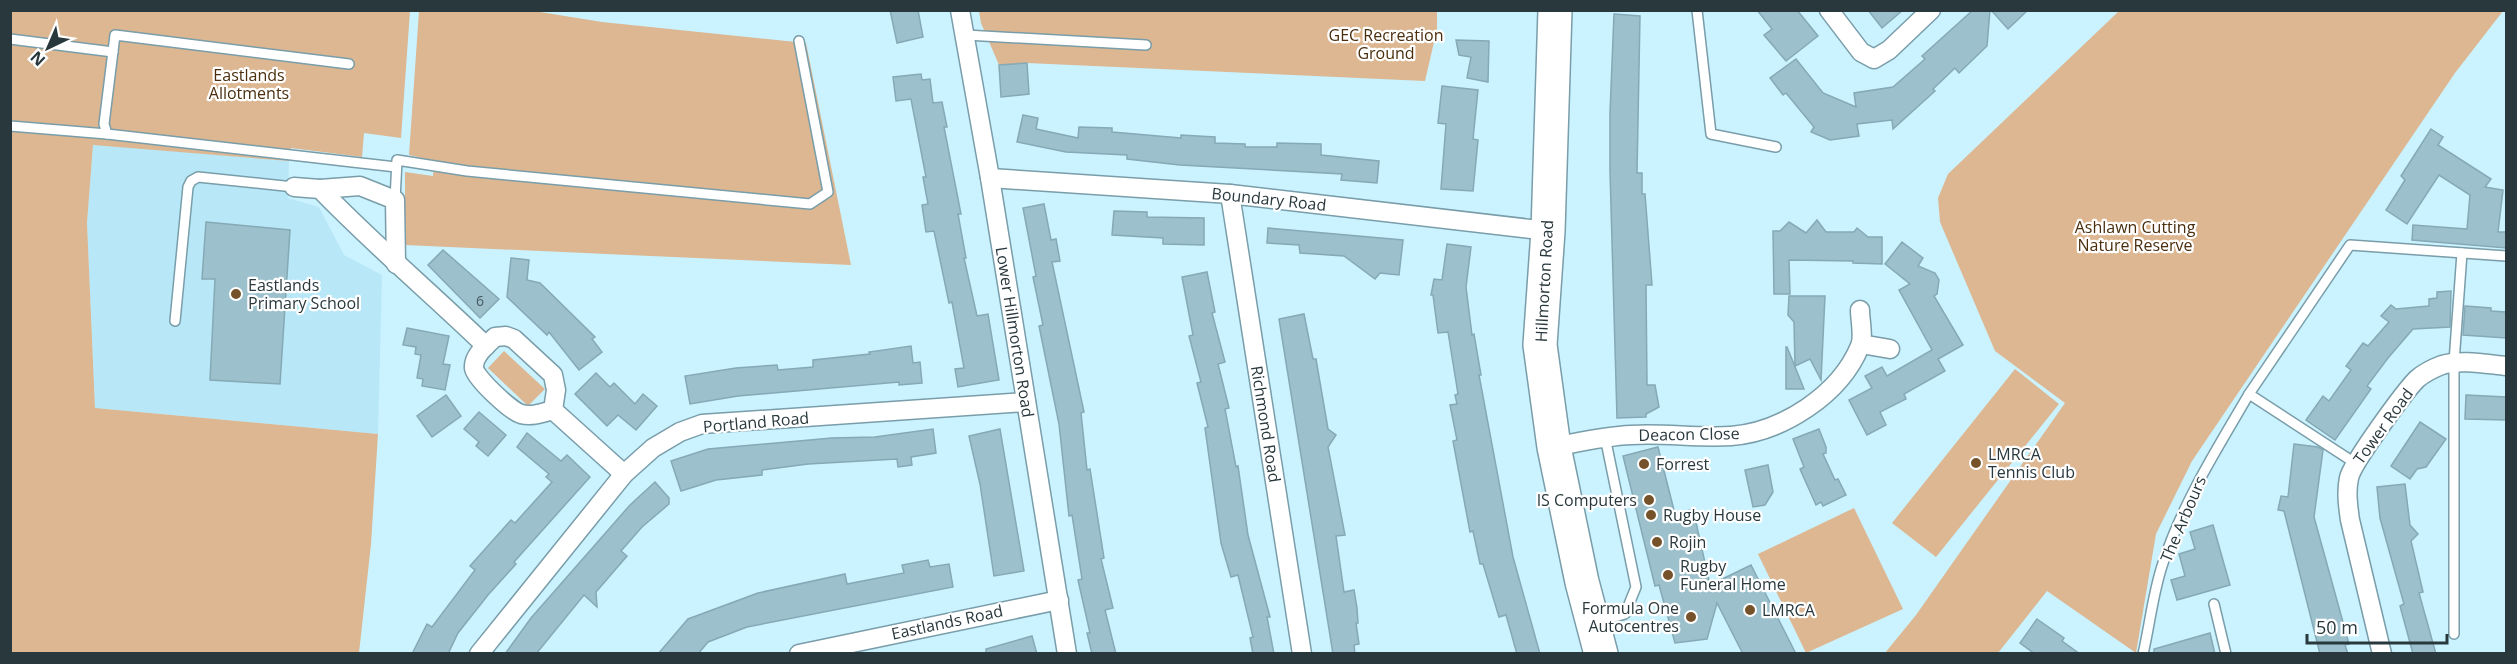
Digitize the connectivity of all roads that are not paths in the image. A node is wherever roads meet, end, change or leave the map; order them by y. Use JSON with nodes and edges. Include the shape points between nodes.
{"nodes":[{"id":1,"x":960,"y":10,"type":"edge"},
{"id":2,"x":1555,"y":10,"type":"edge"},
{"id":3,"x":1696,"y":10,"type":"edge"},
{"id":4,"x":1829,"y":10,"type":"edge"},
{"id":5,"x":1931,"y":10,"type":"edge"},
{"id":6,"x":966,"y":35,"type":"junction"},
{"id":7,"x":10,"y":39,"type":"edge"},
{"id":8,"x":799,"y":41,"type":"dead end"},
{"id":9,"x":1146,"y":45,"type":"dead end"},
{"id":10,"x":112,"y":52,"type":"junction"},
{"id":11,"x":349,"y":64,"type":"dead end"},
{"id":12,"x":10,"y":126,"type":"edge"},
{"id":13,"x":107,"y":134,"type":"junction"},
{"id":14,"x":1776,"y":147,"type":"dead end"},
{"id":15,"x":396,"y":167,"type":"junction"},
{"id":16,"x":990,"y":177,"type":"junction"},
{"id":17,"x":294,"y":187,"type":"joint"},
{"id":18,"x":320,"y":189,"type":"junction"},
{"id":19,"x":1230,"y":194,"type":"junction"},
{"id":20,"x":395,"y":200,"type":"junction"},
{"id":21,"x":1548,"y":231,"type":"junction"},
{"id":22,"x":2462,"y":253,"type":"junction"},
{"id":23,"x":2506,"y":256,"type":"edge"},
{"id":24,"x":396,"y":264,"type":"junction"},
{"id":25,"x":1860,"y":310,"type":"dead end"},
{"id":26,"x":175,"y":321,"type":"dead end"},
{"id":27,"x":1861,"y":344,"type":"junction"},
{"id":28,"x":486,"y":346,"type":"junction"},
{"id":29,"x":1890,"y":350,"type":"dead end"},
{"id":30,"x":2454,"y":362,"type":"junction"},
{"id":31,"x":2506,"y":366,"type":"edge"},
{"id":32,"x":2249,"y":394,"type":"junction"},
{"id":33,"x":1026,"y":402,"type":"junction"},
{"id":34,"x":553,"y":410,"type":"junction"},
{"id":35,"x":1605,"y":438,"type":"junction"},
{"id":36,"x":1554,"y":447,"type":"junction"},
{"id":37,"x":2355,"y":463,"type":"junction"},
{"id":38,"x":624,"y":474,"type":"junction"},
{"id":39,"x":1059,"y":600,"type":"junction"},
{"id":40,"x":2214,"y":604,"type":"dead end"},
{"id":41,"x":2454,"y":634,"type":"dead end"},
{"id":42,"x":1597,"y":638,"type":"edge"},
{"id":43,"x":479,"y":654,"type":"edge"},
{"id":44,"x":799,"y":654,"type":"edge"},
{"id":45,"x":1067,"y":654,"type":"edge"},
{"id":46,"x":1302,"y":654,"type":"edge"},
{"id":47,"x":2142,"y":654,"type":"edge"},
{"id":48,"x":2226,"y":654,"type":"edge"},
{"id":49,"x":2382,"y":654,"type":"edge"}],
"edges":[{"from":1,"to":6,"type":"street","name":"Lower Hillmorton Road"},
{"from":2,"to":21,"type":"highway","name":"Hillmorton Road"},
{"from":3,"to":14,"type":"lane","via":[[1711,134]]},
{"from":4,"to":5,"type":"street","via":[[1861,52],[1874,59]]},
{"from":6,"to":9,"type":"lane"},
{"from":6,"to":16,"type":"street","name":"Lower Hillmorton Road"},
{"from":7,"to":10,"type":"lane"},
{"from":8,"to":15,"type":"lane","via":[[828,192],[810,204],[467,171],[397,160]]},
{"from":10,"to":11,"type":"lane","via":[[115,35]]},
{"from":10,"to":13,"type":"lane","via":[[104,124]]},
{"from":12,"to":13,"type":"lane"},
{"from":13,"to":15,"type":"lane"},
{"from":15,"to":20,"type":"lane"},
{"from":16,"to":19,"type":"street","name":"Boundary Road"},
{"from":16,"to":33,"type":"street","name":"Lower Hillmorton Road"},
{"from":17,"to":18,"type":"street"},
{"from":17,"to":26,"type":"lane","via":[[198,177],[191,181]]},
{"from":18,"to":20,"type":"street","via":[[360,186]]},
{"from":18,"to":24,"type":"street"},
{"from":19,"to":21,"type":"street","name":"Boundary Road"},
{"from":19,"to":46,"type":"street","name":"Richmond Road"},
{"from":20,"to":24,"type":"street"},
{"from":21,"to":36,"type":"highway","name":"Hillmorton Road","via":[[1540,345]]},
{"from":22,"to":23,"type":"lane"},
{"from":22,"to":30,"type":"lane"},
{"from":22,"to":32,"type":"lane","name":"The Arbours","via":[[2350,245]]},
{"from":24,"to":28,"type":"street"},
{"from":25,"to":27,"type":"street"},
{"from":27,"to":29,"type":"street"},
{"from":27,"to":35,"type":"street","name":"Deacon Close","via":[[1841,376],[1811,405],[1759,431],[1733,436]]},
{"from":28,"to":34,"type":"street","via":[[495,337],[514,339],[553,375]]},
{"from":28,"to":34,"type":"street","via":[[477,355],[474,368],[494,393],[519,414]]},
{"from":30,"to":31,"type":"street"},
{"from":30,"to":37,"type":"street","name":"Tower Road","via":[[2418,379]]},
{"from":30,"to":41,"type":"lane"},
{"from":32,"to":37,"type":"lane"},
{"from":32,"to":47,"type":"lane","name":"The Arbours","via":[[2200,476],[2179,523],[2162,565]]},
{"from":33,"to":38,"type":"street","name":"Portland Road","via":[[702,424],[653,448]]},
{"from":33,"to":39,"type":"street","name":"Lower Hillmorton Road"},
{"from":34,"to":38,"type":"street"},
{"from":35,"to":36,"type":"street","name":"Deacon Close"},
{"from":35,"to":42,"type":"lane","via":[[1636,587],[1625,614]]},
{"from":36,"to":42,"type":"highway","name":"Hillmorton Road"},
{"from":37,"to":49,"type":"street","name":"Tower Road","via":[[2347,498],[2350,520]]},
{"from":38,"to":43,"type":"street","name":"Portland Road"},
{"from":39,"to":44,"type":"street","name":"Eastlands Road"},
{"from":39,"to":45,"type":"street","name":"Lower Hillmorton Road"},
{"from":40,"to":48,"type":"lane"}]}
